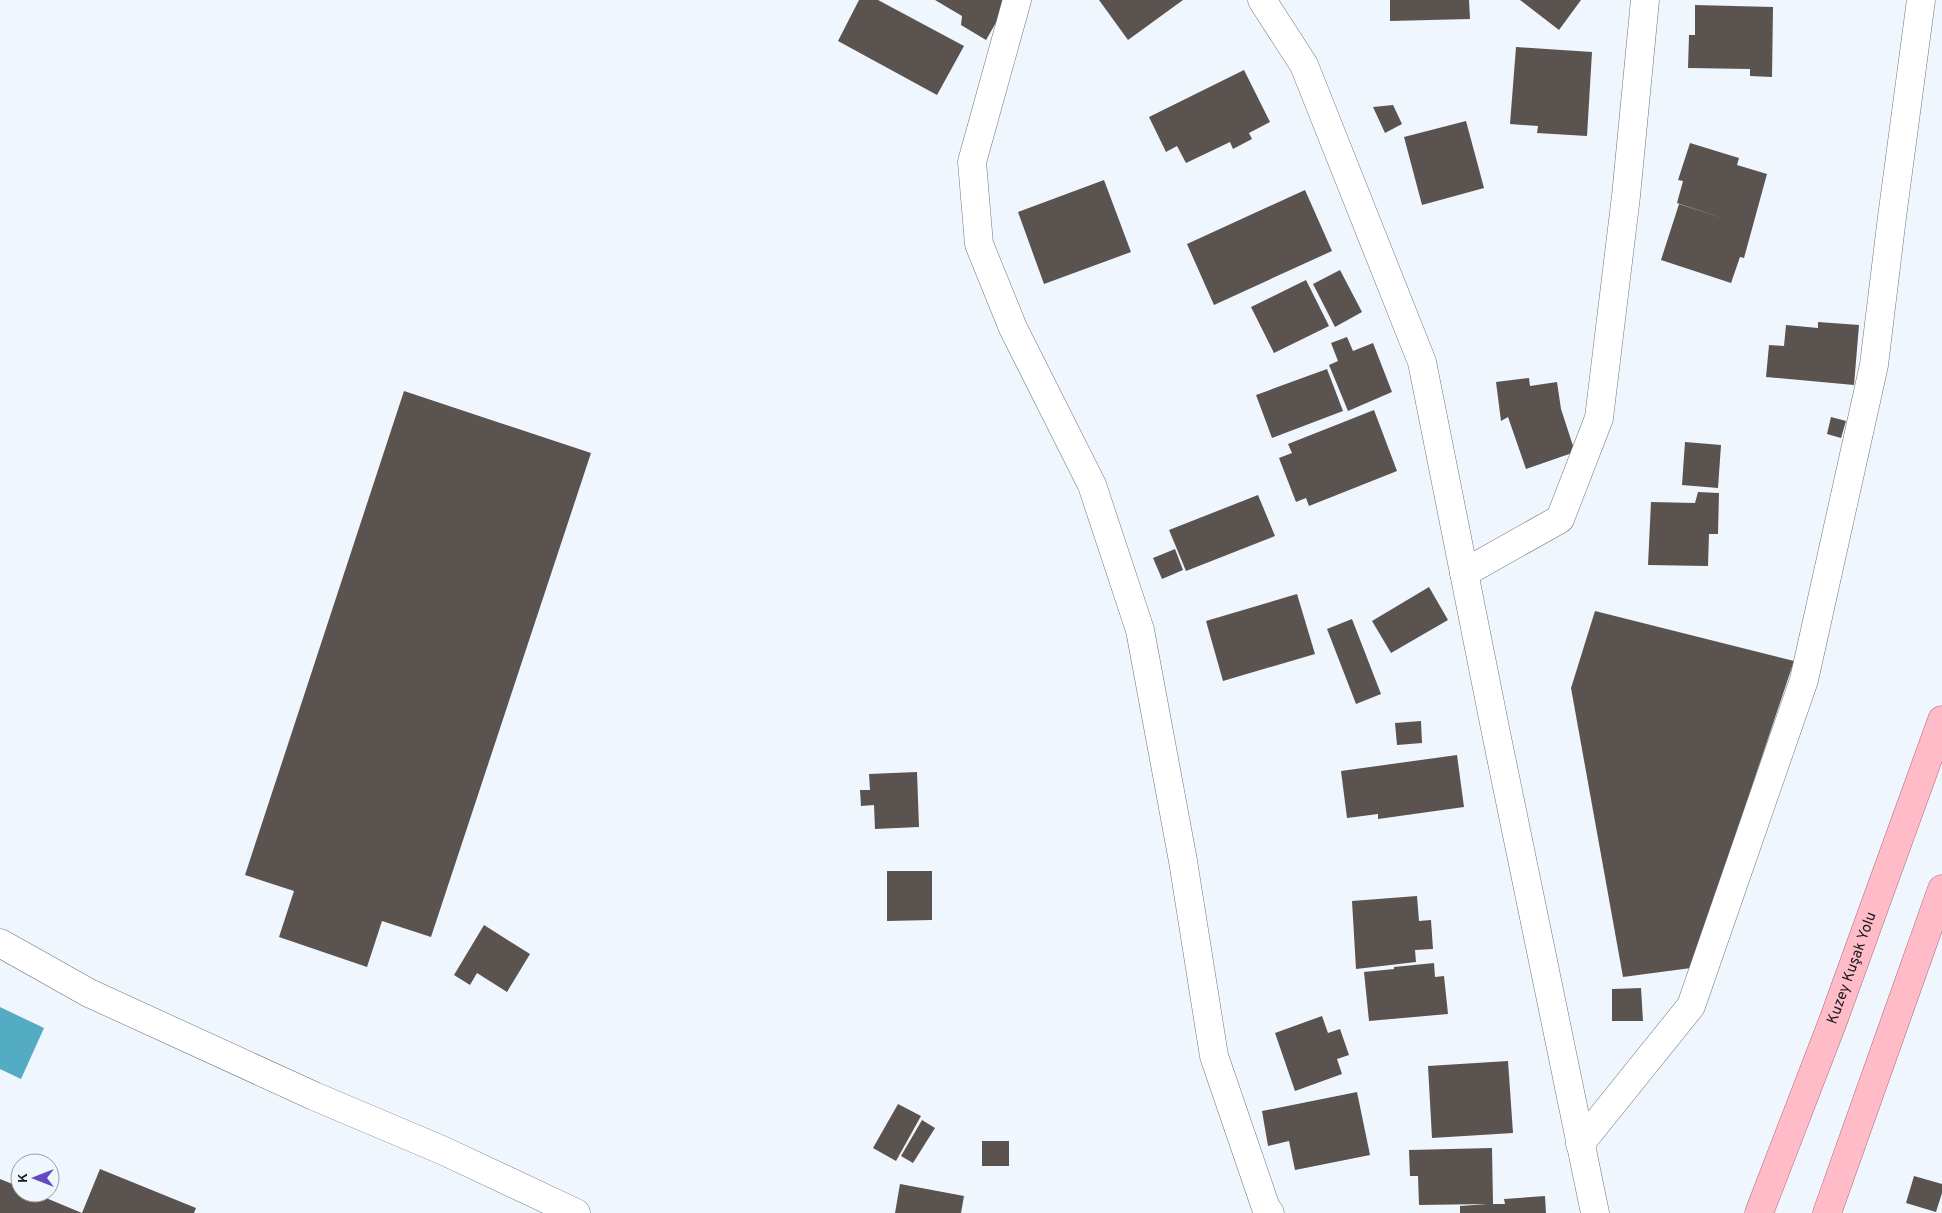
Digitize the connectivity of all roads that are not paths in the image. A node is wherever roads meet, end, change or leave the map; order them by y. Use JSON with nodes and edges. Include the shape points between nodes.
{"nodes":[{"id":1,"x":1017,"y":0,"type":"edge"},
{"id":2,"x":1262,"y":0,"type":"edge"},
{"id":3,"x":1645,"y":0,"type":"edge"},
{"id":4,"x":1921,"y":0,"type":"edge"},
{"id":5,"x":1464,"y":573,"type":"junction"},
{"id":6,"x":1942,"y":720,"type":"edge"},
{"id":7,"x":1942,"y":889,"type":"edge"},
{"id":8,"x":0,"y":922,"type":"edge"},
{"id":9,"x":0,"y":943,"type":"edge"},
{"id":10,"x":89,"y":993,"type":"junction"},
{"id":11,"x":1580,"y":1144,"type":"junction"},
{"id":12,"x":576,"y":1213,"type":"edge"},
{"id":13,"x":1270,"y":1213,"type":"edge"},
{"id":14,"x":1594,"y":1213,"type":"edge"},
{"id":15,"x":1759,"y":1213,"type":"edge"},
{"id":16,"x":1827,"y":1213,"type":"edge"}],
"edges":[{"from":1,"to":13,"type":"street","via":[[972,162],[979,244],[1013,328],[1092,485],[1140,630],[1183,861],[1214,1056]]},
{"from":2,"to":5,"type":"street","via":[[1304,65],[1422,362]]},
{"from":3,"to":5,"type":"street","via":[[1626,196],[1599,418],[1560,519]]},
{"from":4,"to":11,"type":"street","via":[[1874,365],[1804,680],[1691,1006]]},
{"from":5,"to":11,"type":"street"},
{"from":6,"to":15,"type":"main road","name":"Kuzey Kuşak Yolu"},
{"from":7,"to":16,"type":"main road"},
{"from":8,"to":10,"type":"street"},
{"from":9,"to":10,"type":"street"},
{"from":10,"to":12,"type":"street"},
{"from":11,"to":14,"type":"street"}]}
